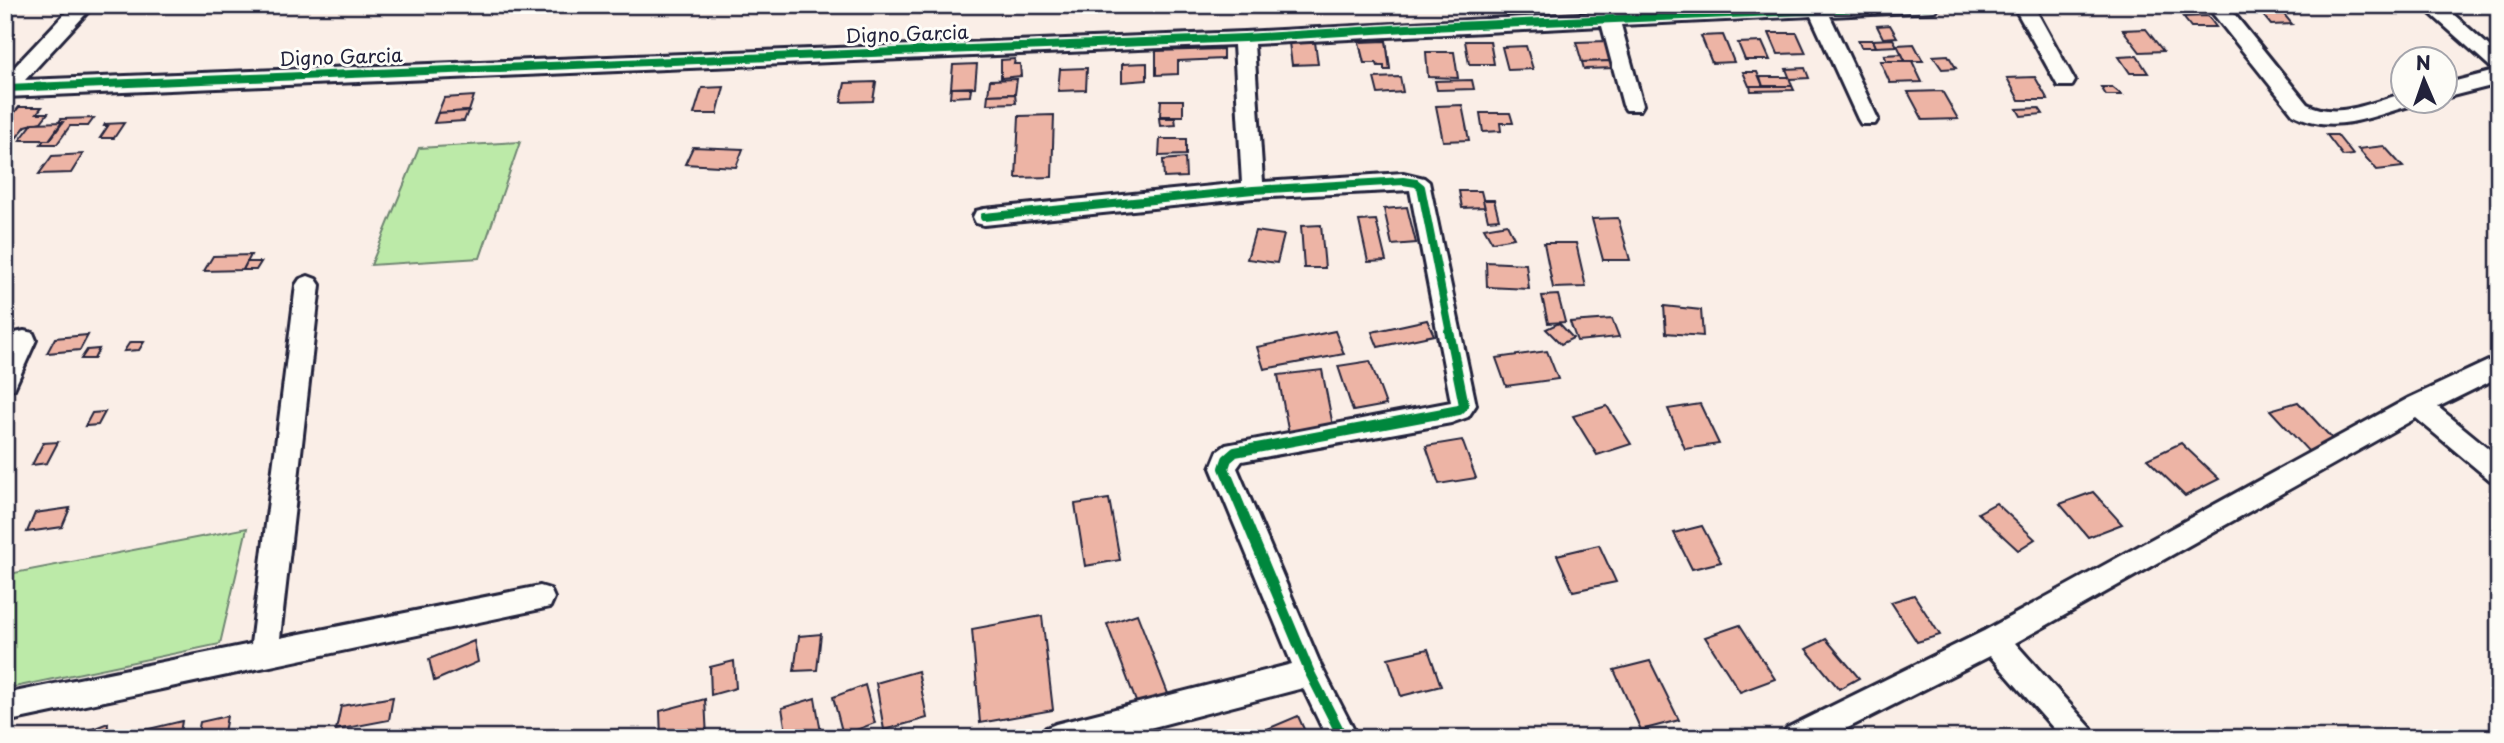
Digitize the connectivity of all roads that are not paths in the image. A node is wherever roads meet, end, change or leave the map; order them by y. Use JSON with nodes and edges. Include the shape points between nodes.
{"nodes":[{"id":1,"x":84,"y":5,"type":"edge"},
{"id":2,"x":1934,"y":5,"type":"edge"},
{"id":3,"x":2023,"y":5,"type":"edge"},
{"id":4,"x":2216,"y":5,"type":"edge"},
{"id":5,"x":2431,"y":5,"type":"edge"},
{"id":6,"x":1816,"y":8,"type":"edge"},
{"id":7,"x":1608,"y":12,"type":"edge"},
{"id":8,"x":1244,"y":38,"type":"junction"},
{"id":9,"x":2499,"y":66,"type":"edge"},
{"id":10,"x":2499,"y":77,"type":"edge"},
{"id":11,"x":2065,"y":81,"type":"dead end"},
{"id":12,"x":2458,"y":87,"type":"edge"},
{"id":13,"x":6,"y":89,"type":"edge"},
{"id":14,"x":1633,"y":105,"type":"dead end"},
{"id":15,"x":2388,"y":105,"type":"edge"},
{"id":16,"x":1868,"y":119,"type":"dead end"},
{"id":17,"x":1253,"y":190,"type":"junction"},
{"id":18,"x":984,"y":218,"type":"dead end"},
{"id":19,"x":308,"y":285,"type":"dead end"},
{"id":20,"x":24,"y":340,"type":"dead end"},
{"id":21,"x":2499,"y":366,"type":"edge"},
{"id":22,"x":5,"y":382,"type":"edge"},
{"id":23,"x":2418,"y":405,"type":"junction"},
{"id":24,"x":2499,"y":472,"type":"edge"},
{"id":25,"x":540,"y":598,"type":"dead end"},
{"id":26,"x":1994,"y":640,"type":"junction"},
{"id":27,"x":264,"y":654,"type":"junction"},
{"id":28,"x":1310,"y":673,"type":"junction"},
{"id":29,"x":5,"y":708,"type":"edge"},
{"id":30,"x":1056,"y":738,"type":"edge"},
{"id":31,"x":1343,"y":738,"type":"edge"},
{"id":32,"x":1797,"y":738,"type":"edge"},
{"id":33,"x":2081,"y":738,"type":"edge"}],
"edges":[{"from":1,"to":13,"type":"street"},
{"from":2,"to":6,"type":"street","name":"Digno Garcia"},
{"from":3,"to":11,"type":"street"},
{"from":4,"to":15,"type":"street","via":[[2307,114],[2331,119]]},
{"from":5,"to":9,"type":"street"},
{"from":6,"to":7,"type":"street","name":"Digno Garcia"},
{"from":6,"to":16,"type":"street"},
{"from":7,"to":8,"type":"street","name":"Digno Garcia"},
{"from":7,"to":14,"type":"street"},
{"from":8,"to":13,"type":"street","name":"Digno Garcia"},
{"from":8,"to":17,"type":"street"},
{"from":10,"to":12,"type":"street"},
{"from":17,"to":18,"type":"street"},
{"from":17,"to":28,"type":"street","via":[[1416,183],[1423,192],[1464,405],[1451,413],[1235,452],[1227,459],[1224,468]]},
{"from":19,"to":27,"type":"street"},
{"from":20,"to":22,"type":"street"},
{"from":21,"to":23,"type":"street"},
{"from":23,"to":24,"type":"street"},
{"from":23,"to":26,"type":"street"},
{"from":25,"to":27,"type":"street"},
{"from":26,"to":32,"type":"street"},
{"from":26,"to":33,"type":"street"},
{"from":27,"to":29,"type":"street"},
{"from":28,"to":30,"type":"street"},
{"from":28,"to":31,"type":"street"}]}
